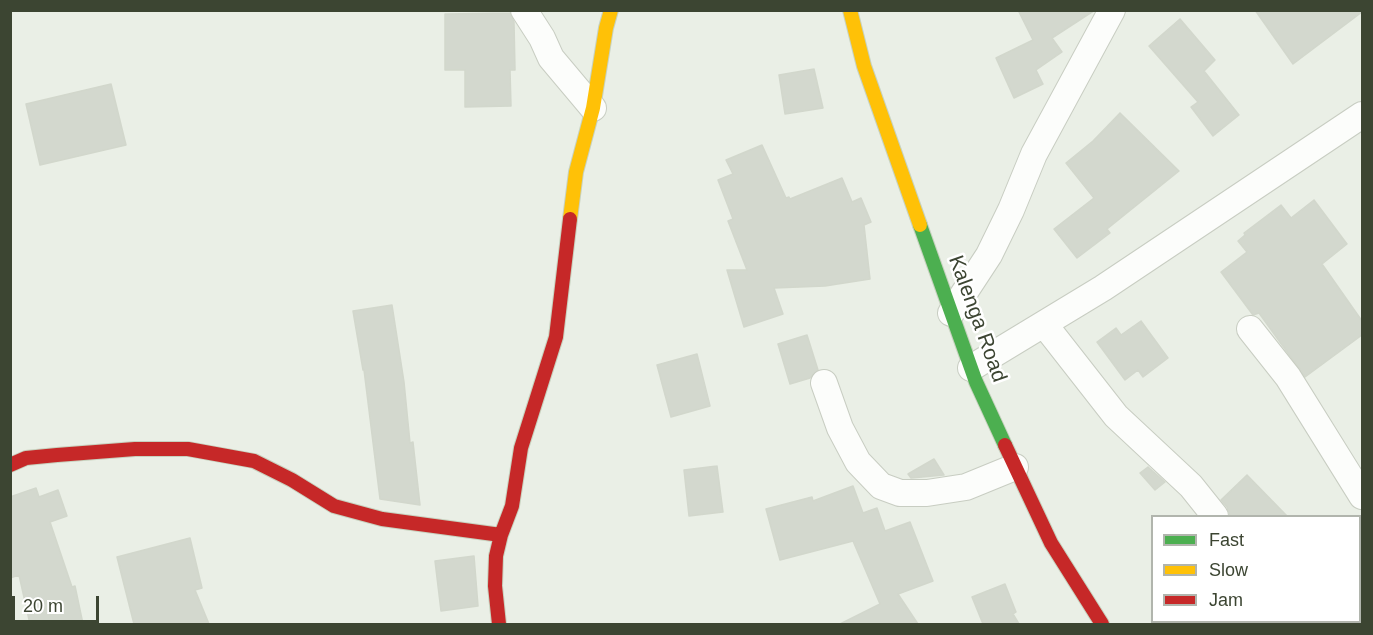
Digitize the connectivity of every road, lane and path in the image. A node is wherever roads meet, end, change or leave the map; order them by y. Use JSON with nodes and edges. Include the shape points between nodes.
{"nodes":[{"id":1,"x":524,"y":10,"type":"edge"},
{"id":2,"x":611,"y":10,"type":"edge"},
{"id":3,"x":850,"y":10,"type":"edge"},
{"id":4,"x":1112,"y":10,"type":"edge"},
{"id":5,"x":593,"y":108,"type":"junction"},
{"id":6,"x":1362,"y":115,"type":"edge"},
{"id":7,"x":951,"y":313,"type":"junction"},
{"id":8,"x":1044,"y":324,"type":"junction"},
{"id":9,"x":1250,"y":329,"type":"dead end"},
{"id":10,"x":971,"y":368,"type":"junction"},
{"id":11,"x":824,"y":383,"type":"dead end"},
{"id":12,"x":10,"y":465,"type":"edge"},
{"id":13,"x":1015,"y":467,"type":"junction"},
{"id":14,"x":1362,"y":496,"type":"edge"},
{"id":15,"x":1214,"y":515,"type":"edge"},
{"id":16,"x":501,"y":535,"type":"junction"},
{"id":17,"x":499,"y":624,"type":"edge"},
{"id":18,"x":1102,"y":624,"type":"edge"}],
"edges":[{"from":1,"to":5,"type":"street","via":[[551,58]]},
{"from":2,"to":5,"type":"street"},
{"from":3,"to":7,"type":"street","name":"Kalenga Road","via":[[864,66]]},
{"from":4,"to":7,"type":"street","via":[[1034,154],[989,255]]},
{"from":5,"to":16,"type":"street","via":[[576,172],[556,337],[521,448],[512,506]]},
{"from":6,"to":8,"type":"street"},
{"from":7,"to":10,"type":"street","name":"Kalenga Road"},
{"from":8,"to":10,"type":"street"},
{"from":8,"to":15,"type":"street","via":[[1116,416],[1191,486]]},
{"from":9,"to":14,"type":"street","via":[[1288,377]]},
{"from":10,"to":13,"type":"street","name":"Kalenga Road"},
{"from":11,"to":13,"type":"street","via":[[840,428],[858,462],[881,486],[900,493],[927,493],[966,487]]},
{"from":12,"to":16,"type":"street","via":[[57,455],[188,449],[254,460],[334,506],[382,519]]},
{"from":13,"to":18,"type":"street","name":"Kalenga Road","via":[[1051,543]]},
{"from":16,"to":17,"type":"street","via":[[495,586]]}]}
